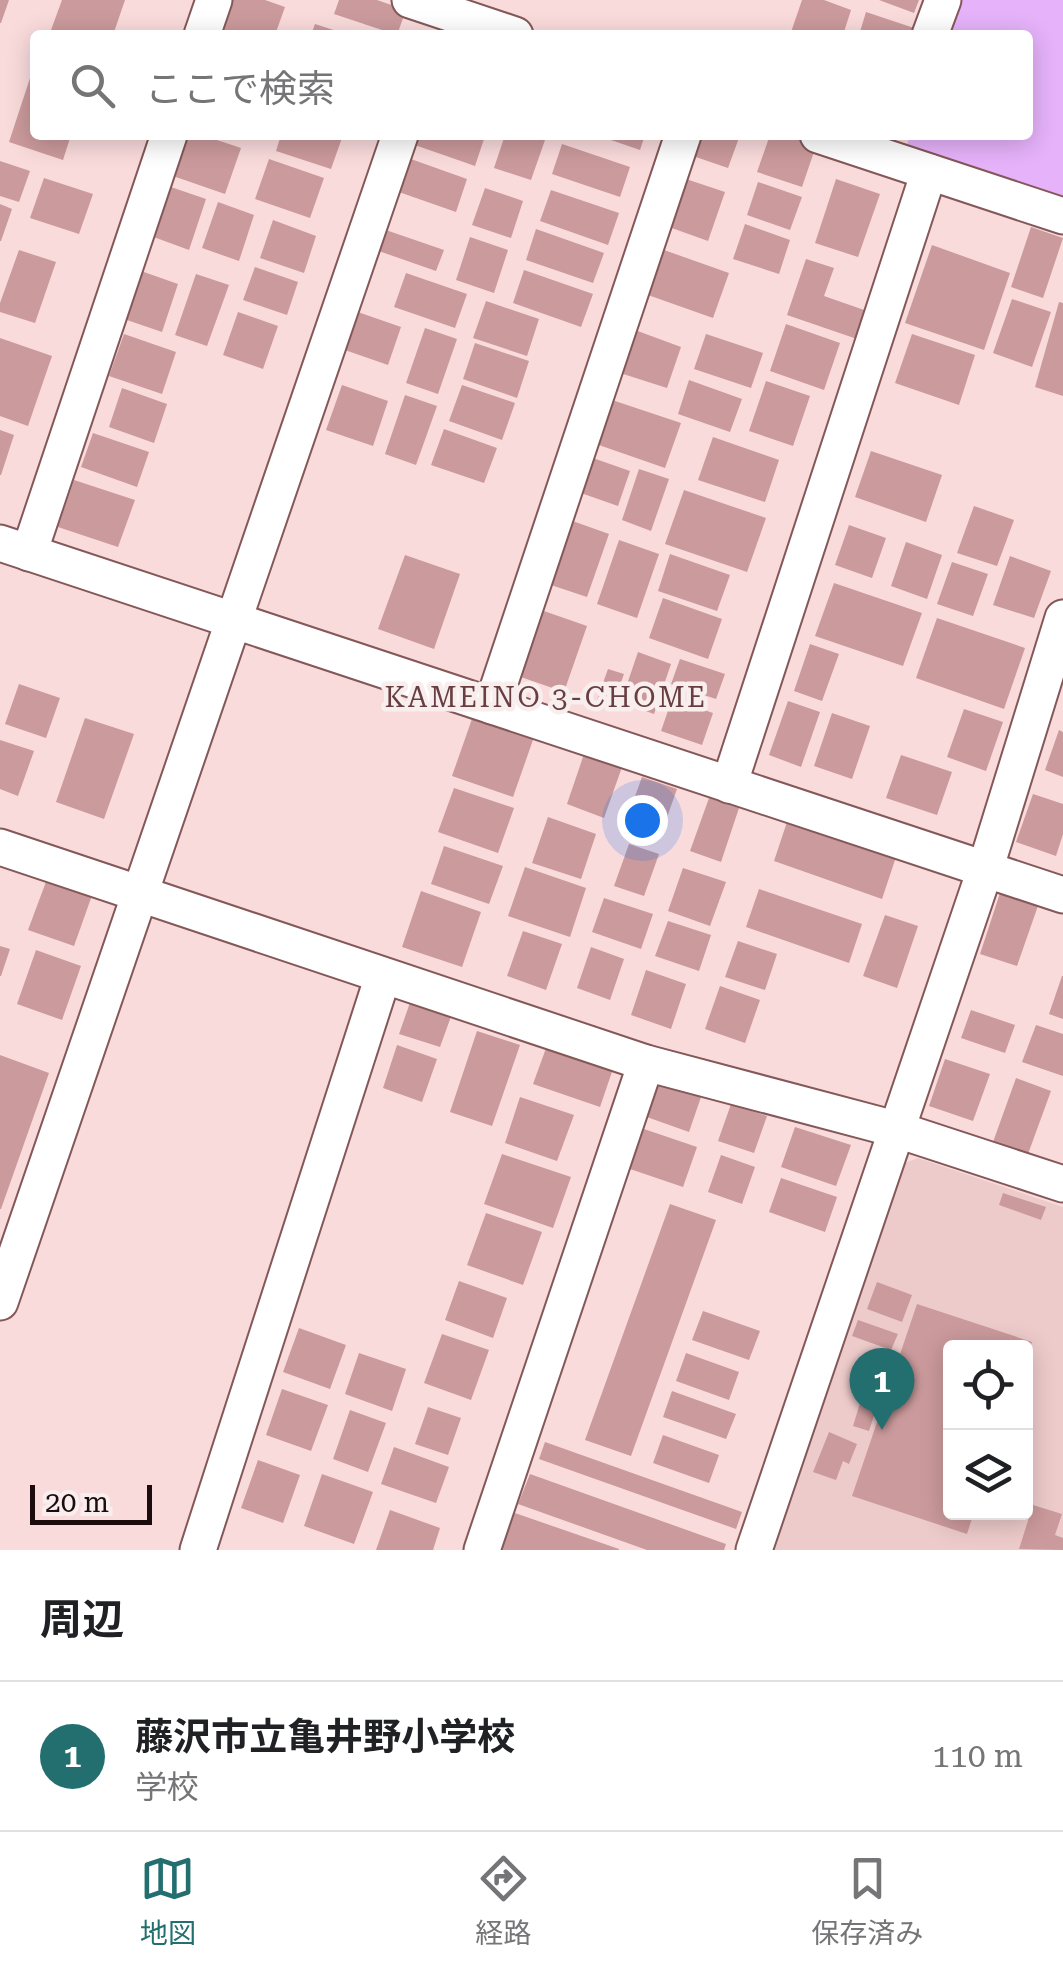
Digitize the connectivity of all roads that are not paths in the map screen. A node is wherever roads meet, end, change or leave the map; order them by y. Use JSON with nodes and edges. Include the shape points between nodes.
{"nodes":[{"id":1,"x":214,"y":0,"type":"edge"},
{"id":2,"x":943,"y":0,"type":"edge"},
{"id":3,"x":429,"y":15,"type":"edge"},
{"id":4,"x":507,"y":22,"type":"edge"},
{"id":5,"x":204,"y":30,"type":"edge"},
{"id":6,"x":932,"y":30,"type":"edge"},
{"id":7,"x":167,"y":140,"type":"edge"},
{"id":8,"x":398,"y":140,"type":"edge"},
{"id":9,"x":681,"y":140,"type":"edge"},
{"id":10,"x":851,"y":140,"type":"edge"},
{"id":11,"x":891,"y":146,"type":"edge"},
{"id":12,"x":929,"y":172,"type":"junction"},
{"id":13,"x":1063,"y":216,"type":"edge"},
{"id":14,"x":14,"y":548,"type":"edge"},
{"id":15,"x":1063,"y":618,"type":"edge"},
{"id":16,"x":235,"y":621,"type":"junction"},
{"id":17,"x":492,"y":706,"type":"junction"},
{"id":18,"x":729,"y":785,"type":"junction"},
{"id":19,"x":0,"y":847,"type":"edge"},
{"id":20,"x":986,"y":870,"type":"junction"},
{"id":21,"x":142,"y":895,"type":"junction"},
{"id":22,"x":1063,"y":896,"type":"edge"},
{"id":23,"x":383,"y":976,"type":"junction"},
{"id":24,"x":646,"y":1064,"type":"junction"},
{"id":25,"x":895,"y":1129,"type":"junction"},
{"id":26,"x":1063,"y":1184,"type":"edge"},
{"id":27,"x":0,"y":1302,"type":"edge"},
{"id":28,"x":198,"y":1550,"type":"edge"},
{"id":29,"x":482,"y":1550,"type":"edge"},
{"id":30,"x":754,"y":1550,"type":"edge"}],
"edges":[{"from":1,"to":5,"type":"street"},
{"from":2,"to":6,"type":"street"},
{"from":3,"to":4,"type":"street"},
{"from":7,"to":14,"type":"street"},
{"from":8,"to":16,"type":"street"},
{"from":9,"to":17,"type":"street"},
{"from":10,"to":11,"type":"street"},
{"from":11,"to":12,"type":"street"},
{"from":12,"to":13,"type":"street"},
{"from":12,"to":18,"type":"street"},
{"from":14,"to":16,"type":"street"},
{"from":15,"to":20,"type":"street"},
{"from":16,"to":17,"type":"street"},
{"from":16,"to":21,"type":"street"},
{"from":17,"to":18,"type":"street"},
{"from":18,"to":20,"type":"street"},
{"from":19,"to":21,"type":"street"},
{"from":20,"to":22,"type":"street"},
{"from":20,"to":25,"type":"street"},
{"from":21,"to":23,"type":"street"},
{"from":21,"to":27,"type":"street"},
{"from":23,"to":24,"type":"street"},
{"from":23,"to":28,"type":"street"},
{"from":24,"to":25,"type":"street"},
{"from":24,"to":29,"type":"street"},
{"from":25,"to":26,"type":"street"},
{"from":25,"to":30,"type":"street"}]}
